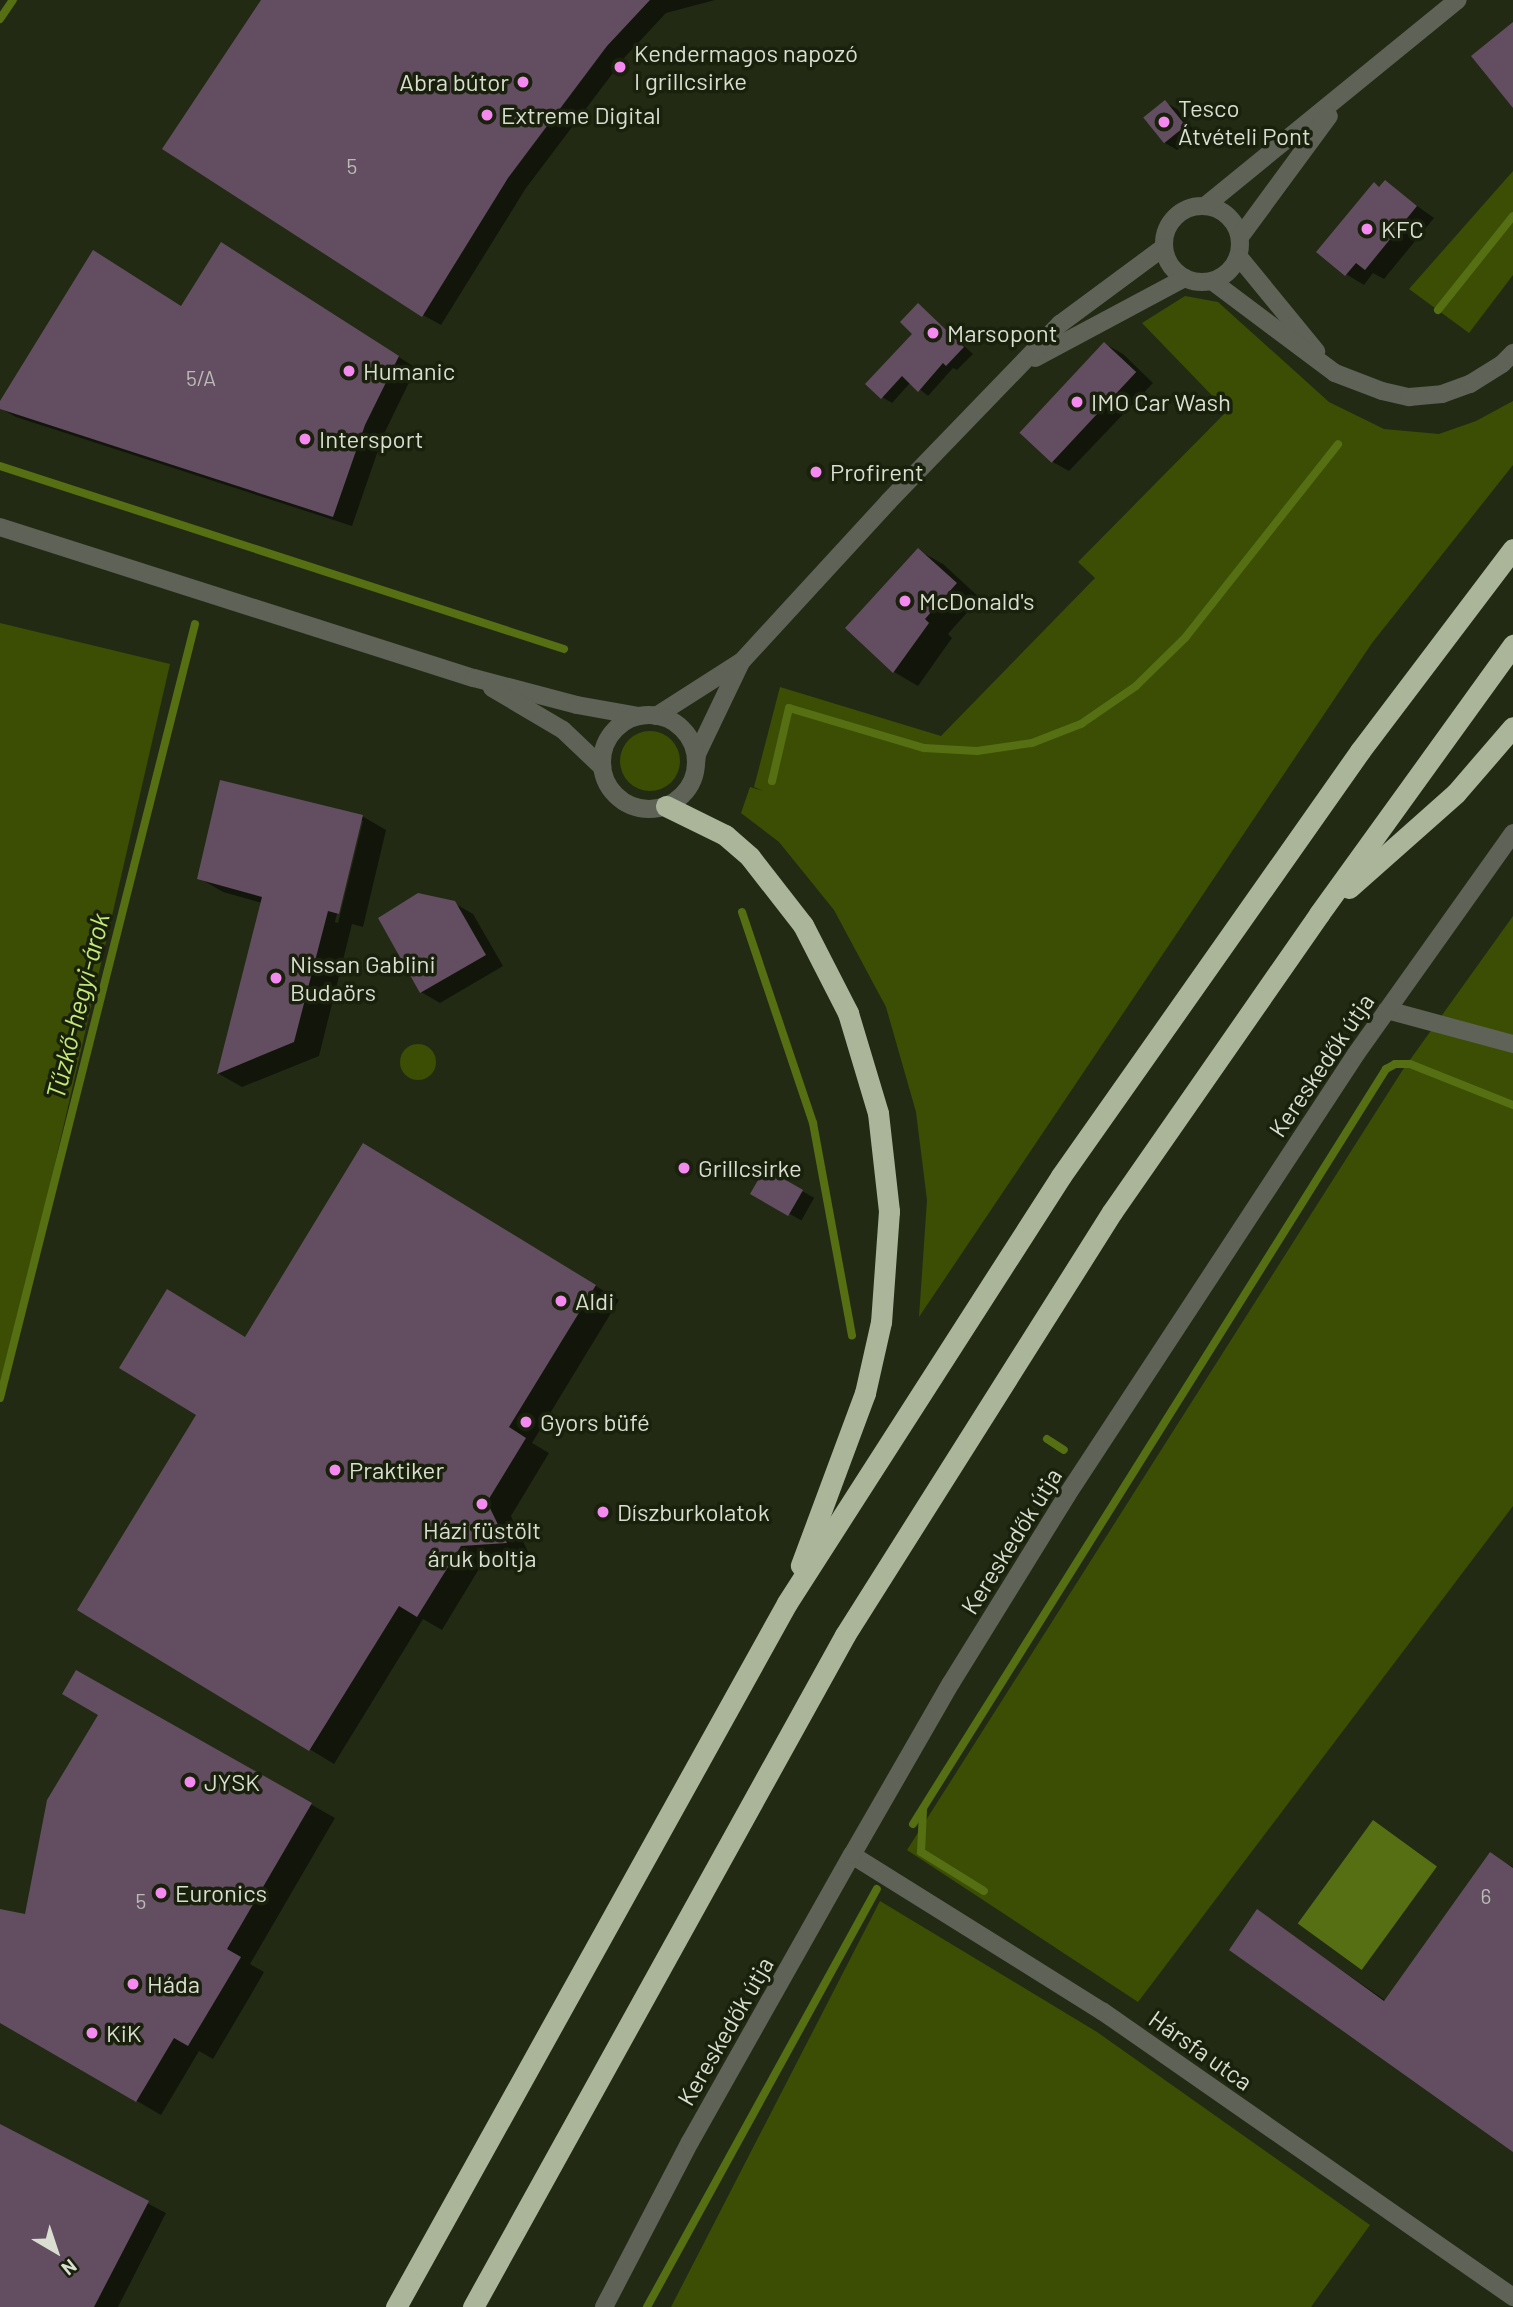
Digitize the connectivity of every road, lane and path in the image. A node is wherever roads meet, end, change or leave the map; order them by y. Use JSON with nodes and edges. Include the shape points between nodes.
{"nodes":[{"id":1,"x":1458,"y":0,"type":"edge"},
{"id":2,"x":1344,"y":95,"type":"junction"},
{"id":3,"x":1205,"y":205,"type":"junction"},
{"id":4,"x":1240,"y":237,"type":"junction"},
{"id":5,"x":1164,"y":247,"type":"junction"},
{"id":6,"x":1239,"y":257,"type":"junction"},
{"id":7,"x":1185,"y":278,"type":"junction"},
{"id":8,"x":1212,"y":281,"type":"junction"},
{"id":9,"x":1513,"y":353,"type":"edge"},
{"id":10,"x":1019,"y":366,"type":"junction"},
{"id":11,"x":1335,"y":373,"type":"junction"},
{"id":12,"x":0,"y":527,"type":"edge"},
{"id":13,"x":1513,"y":549,"type":"edge"},
{"id":14,"x":1513,"y":645,"type":"edge"},
{"id":15,"x":742,"y":661,"type":"junction"},
{"id":16,"x":474,"y":678,"type":"junction"},
{"id":17,"x":648,"y":716,"type":"junction"},
{"id":18,"x":1513,"y":727,"type":"edge"},
{"id":19,"x":696,"y":764,"type":"junction"},
{"id":20,"x":602,"y":767,"type":"junction"},
{"id":21,"x":666,"y":806,"type":"junction"},
{"id":22,"x":1513,"y":833,"type":"edge"},
{"id":23,"x":1319,"y":915,"type":"junction"},
{"id":24,"x":1387,"y":1010,"type":"junction"},
{"id":25,"x":1513,"y":1044,"type":"edge"},
{"id":26,"x":788,"y":1603,"type":"junction"},
{"id":27,"x":852,"y":1855,"type":"junction"},
{"id":28,"x":1513,"y":2297,"type":"edge"},
{"id":29,"x":396,"y":2307,"type":"edge"},
{"id":30,"x":473,"y":2307,"type":"edge"},
{"id":31,"x":604,"y":2307,"type":"edge"}],
"edges":[{"from":1,"to":2,"type":"street"},
{"from":2,"to":3,"type":"street"},
{"from":2,"to":4,"type":"street"},
{"from":3,"to":4,"type":"street","via":[[1227,215]]},
{"from":3,"to":5,"type":"street","via":[[1192,207],[1174,219]]},
{"from":4,"to":6,"type":"street"},
{"from":5,"to":7,"type":"street","via":[[1172,267]]},
{"from":5,"to":10,"type":"street","via":[[1060,324]]},
{"from":6,"to":8,"type":"street","via":[[1223,276]]},
{"from":6,"to":11,"type":"street"},
{"from":7,"to":8,"type":"street"},
{"from":7,"to":10,"type":"street"},
{"from":8,"to":11,"type":"street"},
{"from":9,"to":11,"type":"street","via":[[1470,384],[1442,394],[1409,397]]},
{"from":10,"to":15,"type":"street"},
{"from":12,"to":16,"type":"street"},
{"from":13,"to":26,"type":"highway","via":[[1360,751],[1061,1176]]},
{"from":14,"to":23,"type":"highway"},
{"from":15,"to":17,"type":"street"},
{"from":15,"to":19,"type":"street"},
{"from":16,"to":17,"type":"street","via":[[577,705]]},
{"from":16,"to":20,"type":"street","via":[[563,730]]},
{"from":17,"to":19,"type":"street","via":[[672,721],[685,732],[694,747]]},
{"from":17,"to":20,"type":"street","via":[[623,723],[611,734],[603,750]]},
{"from":18,"to":23,"type":"highway","via":[[1456,793]]},
{"from":19,"to":21,"type":"street","via":[[687,789]]},
{"from":20,"to":21,"type":"street","via":[[611,791],[625,803],[643,809]]},
{"from":21,"to":26,"type":"highway","via":[[725,835],[771,881],[803,925],[848,1013],[880,1124],[890,1211],[881,1322],[865,1393]]},
{"from":22,"to":24,"type":"street","name":"Kereskedők útja"},
{"from":23,"to":30,"type":"highway","via":[[1112,1212],[845,1635]]},
{"from":24,"to":25,"type":"street"},
{"from":24,"to":27,"type":"street","name":"Kereskedők útja","via":[[1067,1495]]},
{"from":26,"to":29,"type":"highway"},
{"from":27,"to":28,"type":"street","name":"Hársfa utca","via":[[1102,2011]]},
{"from":27,"to":31,"type":"street","name":"Kereskedők útja"}]}
